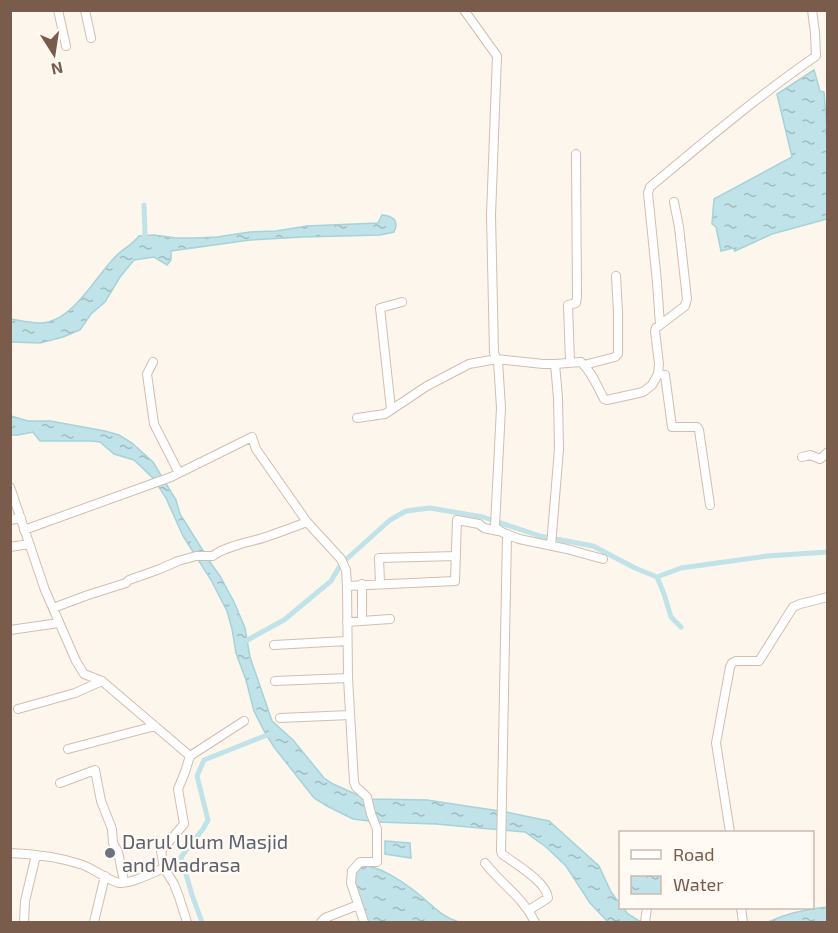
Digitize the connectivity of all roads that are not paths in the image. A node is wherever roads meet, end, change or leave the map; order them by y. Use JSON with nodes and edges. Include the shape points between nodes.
{"nodes":[{"id":1,"x":58,"y":10,"type":"edge"},
{"id":2,"x":85,"y":10,"type":"edge"},
{"id":3,"x":464,"y":10,"type":"edge"},
{"id":4,"x":812,"y":10,"type":"edge"},
{"id":5,"x":91,"y":38,"type":"dead end"},
{"id":6,"x":66,"y":46,"type":"dead end"},
{"id":7,"x":576,"y":154,"type":"dead end"},
{"id":8,"x":674,"y":202,"type":"dead end"},
{"id":9,"x":616,"y":276,"type":"dead end"},
{"id":10,"x":402,"y":302,"type":"dead end"},
{"id":11,"x":660,"y":325,"type":"junction"},
{"id":12,"x":497,"y":358,"type":"junction"},
{"id":13,"x":153,"y":362,"type":"dead end"},
{"id":14,"x":570,"y":362,"type":"junction"},
{"id":15,"x":555,"y":364,"type":"junction"},
{"id":16,"x":584,"y":365,"type":"junction"},
{"id":17,"x":658,"y":374,"type":"junction"},
{"id":18,"x":391,"y":409,"type":"junction"},
{"id":19,"x":357,"y":418,"type":"dead end"},
{"id":20,"x":828,"y":452,"type":"edge"},
{"id":21,"x":802,"y":457,"type":"dead end"},
{"id":22,"x":179,"y":473,"type":"junction"},
{"id":23,"x":10,"y":487,"type":"edge"},
{"id":24,"x":12,"y":498,"type":"edge"},
{"id":25,"x":710,"y":505,"type":"dead end"},
{"id":26,"x":21,"y":518,"type":"junction"},
{"id":27,"x":10,"y":519,"type":"edge"},
{"id":28,"x":307,"y":522,"type":"junction"},
{"id":29,"x":496,"y":528,"type":"junction"},
{"id":30,"x":24,"y":530,"type":"junction"},
{"id":31,"x":507,"y":534,"type":"junction"},
{"id":32,"x":29,"y":544,"type":"junction"},
{"id":33,"x":551,"y":546,"type":"junction"},
{"id":34,"x":10,"y":547,"type":"edge"},
{"id":35,"x":456,"y":556,"type":"junction"},
{"id":36,"x":603,"y":559,"type":"dead end"},
{"id":37,"x":362,"y":584,"type":"junction"},
{"id":38,"x":380,"y":584,"type":"junction"},
{"id":39,"x":347,"y":586,"type":"junction"},
{"id":40,"x":828,"y":597,"type":"edge"},
{"id":41,"x":53,"y":608,"type":"junction"},
{"id":42,"x":390,"y":619,"type":"dead end"},
{"id":43,"x":362,"y":621,"type":"junction"},
{"id":44,"x":59,"y":622,"type":"junction"},
{"id":45,"x":347,"y":622,"type":"junction"},
{"id":46,"x":10,"y":630,"type":"edge"},
{"id":47,"x":346,"y":641,"type":"junction"},
{"id":48,"x":274,"y":645,"type":"dead end"},
{"id":49,"x":348,"y":678,"type":"junction"},
{"id":50,"x":102,"y":681,"type":"junction"},
{"id":51,"x":276,"y":681,"type":"dead end"},
{"id":52,"x":18,"y":709,"type":"dead end"},
{"id":53,"x":350,"y":715,"type":"junction"},
{"id":54,"x":280,"y":718,"type":"dead end"},
{"id":55,"x":244,"y":721,"type":"dead end"},
{"id":56,"x":155,"y":726,"type":"junction"},
{"id":57,"x":68,"y":749,"type":"dead end"},
{"id":58,"x":190,"y":756,"type":"junction"},
{"id":59,"x":60,"y":783,"type":"dead end"},
{"id":60,"x":730,"y":831,"type":"edge"},
{"id":61,"x":10,"y":853,"type":"edge"},
{"id":62,"x":36,"y":855,"type":"junction"},
{"id":63,"x":485,"y":863,"type":"dead end"},
{"id":64,"x":164,"y":868,"type":"junction"},
{"id":65,"x":105,"y":876,"type":"junction"},
{"id":66,"x":124,"y":882,"type":"junction"},
{"id":67,"x":358,"y":905,"type":"junction"},
{"id":68,"x":529,"y":910,"type":"junction"},
{"id":69,"x":24,"y":922,"type":"edge"},
{"id":70,"x":94,"y":922,"type":"edge"},
{"id":71,"x":187,"y":922,"type":"edge"},
{"id":72,"x":321,"y":922,"type":"edge"},
{"id":73,"x":364,"y":922,"type":"edge"},
{"id":74,"x":535,"y":922,"type":"edge"}],
"edges":[{"from":1,"to":6,"type":"street"},
{"from":2,"to":5,"type":"street"},
{"from":3,"to":12,"type":"street","via":[[497,56],[491,215]]},
{"from":4,"to":11,"type":"street","via":[[816,56],[650,187]]},
{"from":7,"to":14,"type":"street","via":[[577,297],[576,303],[568,305]]},
{"from":8,"to":11,"type":"street","via":[[687,299],[685,306]]},
{"from":9,"to":16,"type":"street","via":[[618,354]]},
{"from":10,"to":18,"type":"street","via":[[380,308]]},
{"from":11,"to":17,"type":"street","via":[[655,331]]},
{"from":12,"to":15,"type":"street"},
{"from":12,"to":18,"type":"street","via":[[469,364]]},
{"from":12,"to":29,"type":"street","via":[[501,408]]},
{"from":13,"to":22,"type":"street","via":[[147,374],[154,424]]},
{"from":14,"to":15,"type":"street"},
{"from":14,"to":16,"type":"street"},
{"from":15,"to":33,"type":"street","via":[[559,449]]},
{"from":16,"to":17,"type":"street","via":[[607,400],[643,392]]},
{"from":17,"to":25,"type":"street","via":[[665,375],[672,428],[698,427]]},
{"from":18,"to":19,"type":"street","via":[[385,414]]},
{"from":20,"to":21,"type":"street","via":[[820,459]]},
{"from":22,"to":28,"type":"street","via":[[252,437],[256,449]]},
{"from":22,"to":30,"type":"street"},
{"from":23,"to":24,"type":"street"},
{"from":24,"to":26,"type":"street"},
{"from":26,"to":27,"type":"street"},
{"from":26,"to":30,"type":"street"},
{"from":28,"to":39,"type":"street","via":[[341,559]]},
{"from":28,"to":41,"type":"street","via":[[213,556],[178,561]]},
{"from":29,"to":31,"type":"street"},
{"from":29,"to":35,"type":"street","via":[[457,520]]},
{"from":30,"to":32,"type":"street"},
{"from":31,"to":33,"type":"street"},
{"from":31,"to":68,"type":"street","via":[[501,851],[544,888],[548,896]]},
{"from":32,"to":34,"type":"street"},
{"from":32,"to":41,"type":"street"},
{"from":33,"to":36,"type":"street"},
{"from":35,"to":38,"type":"street","via":[[455,581]]},
{"from":35,"to":38,"type":"street","via":[[379,558]]},
{"from":37,"to":38,"type":"street"},
{"from":37,"to":39,"type":"street"},
{"from":37,"to":43,"type":"street"},
{"from":39,"to":45,"type":"street"},
{"from":40,"to":60,"type":"street","via":[[794,607],[759,661],[736,661],[730,667],[716,743]]},
{"from":41,"to":44,"type":"street"},
{"from":42,"to":43,"type":"street"},
{"from":43,"to":45,"type":"street"},
{"from":44,"to":46,"type":"street"},
{"from":44,"to":50,"type":"street","via":[[84,674]]},
{"from":45,"to":47,"type":"street"},
{"from":47,"to":48,"type":"street"},
{"from":47,"to":49,"type":"street"},
{"from":49,"to":51,"type":"street"},
{"from":49,"to":53,"type":"street"},
{"from":50,"to":52,"type":"street"},
{"from":50,"to":56,"type":"street"},
{"from":53,"to":54,"type":"street"},
{"from":53,"to":67,"type":"street","via":[[354,782],[367,797],[377,829],[377,862],[360,862],[352,871],[351,883]]},
{"from":55,"to":58,"type":"street"},
{"from":56,"to":57,"type":"street"},
{"from":56,"to":58,"type":"street"},
{"from":58,"to":64,"type":"street","via":[[178,789],[184,824],[161,851]]},
{"from":59,"to":66,"type":"street","via":[[95,770]]},
{"from":61,"to":62,"type":"street"},
{"from":62,"to":65,"type":"street","via":[[81,864]]},
{"from":62,"to":69,"type":"street"},
{"from":63,"to":68,"type":"street"},
{"from":64,"to":66,"type":"street"},
{"from":64,"to":71,"type":"street"},
{"from":65,"to":66,"type":"street","via":[[117,883]]},
{"from":65,"to":70,"type":"street"},
{"from":67,"to":72,"type":"street"},
{"from":67,"to":73,"type":"street"},
{"from":68,"to":74,"type":"street"}]}
